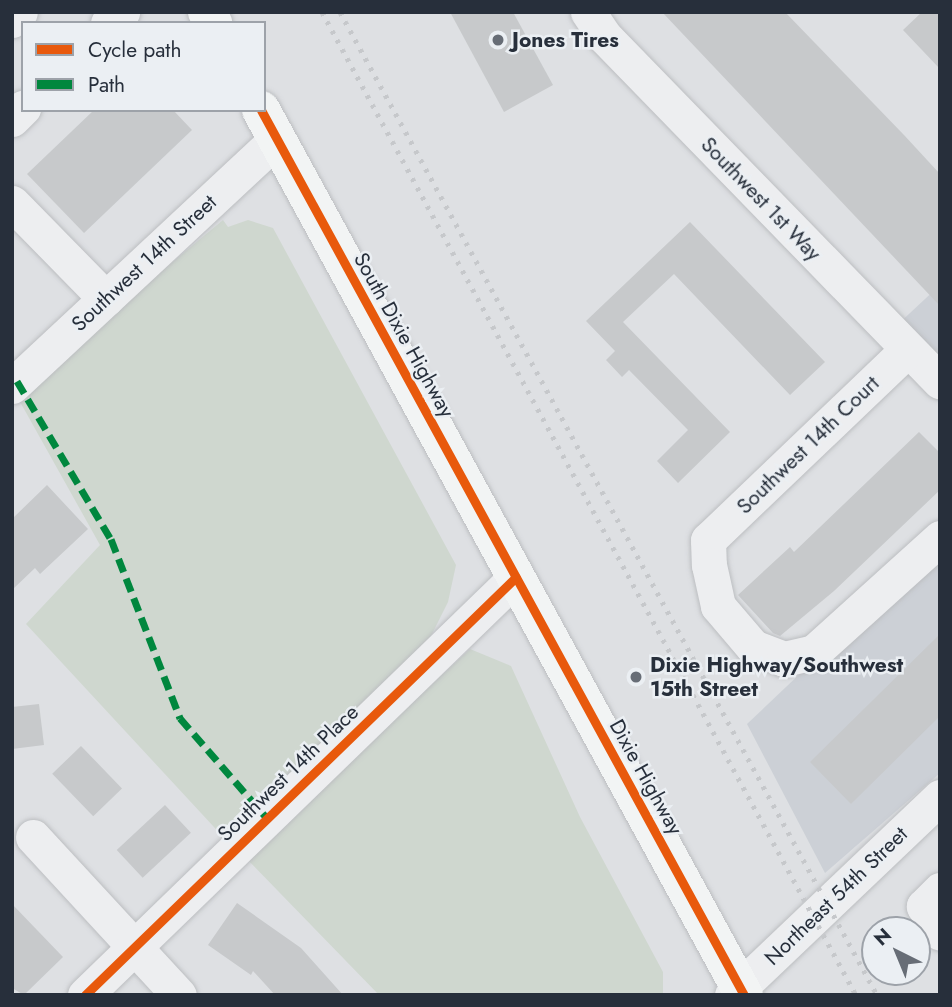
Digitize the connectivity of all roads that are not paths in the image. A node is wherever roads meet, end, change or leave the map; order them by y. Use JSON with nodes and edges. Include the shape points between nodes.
{"nodes":[{"id":1,"x":20,"y":12,"type":"edge"},
{"id":2,"x":588,"y":12,"type":"edge"},
{"id":3,"x":12,"y":20,"type":"edge"},
{"id":4,"x":269,"y":125,"type":"edge"},
{"id":5,"x":12,"y":203,"type":"edge"},
{"id":6,"x":106,"y":299,"type":"junction"},
{"id":7,"x":907,"y":350,"type":"junction"},
{"id":8,"x":940,"y":380,"type":"edge"},
{"id":9,"x":12,"y":386,"type":"edge"},
{"id":10,"x":940,"y":538,"type":"edge"},
{"id":11,"x":516,"y":577,"type":"junction"},
{"id":12,"x":940,"y":797,"type":"edge"},
{"id":13,"x":33,"y":837,"type":"dead end"},
{"id":14,"x":940,"y":890,"type":"edge"},
{"id":15,"x":940,"y":933,"type":"edge"},
{"id":16,"x":134,"y":947,"type":"junction"},
{"id":17,"x":739,"y":992,"type":"edge"},
{"id":18,"x":85,"y":995,"type":"edge"},
{"id":19,"x":179,"y":995,"type":"edge"}],
"edges":[{"from":1,"to":3,"type":"street"},
{"from":2,"to":7,"type":"street","name":"Southwest 1st Way","via":[[604,36]]},
{"from":4,"to":6,"type":"street","name":"Southwest 14th Street"},
{"from":4,"to":11,"type":"main road","name":"South Dixie Highway"},
{"from":5,"to":6,"type":"street"},
{"from":6,"to":9,"type":"street","name":"Southwest 14th Street"},
{"from":7,"to":8,"type":"street","name":"Southwest 1st Way"},
{"from":7,"to":10,"type":"street","name":"Southwest 14th Court","via":[[708,540],[718,606],[753,647],[784,659],[814,652]]},
{"from":11,"to":16,"type":"street","name":"Southwest 14th Place"},
{"from":11,"to":17,"type":"main road","name":"Dixie Highway"},
{"from":12,"to":17,"type":"street","name":"Northeast 54th Street"},
{"from":13,"to":16,"type":"street"},
{"from":14,"to":15,"type":"street","via":[[924,906]]},
{"from":16,"to":18,"type":"street","name":"Southwest 14th Place"},
{"from":16,"to":19,"type":"street"}]}
